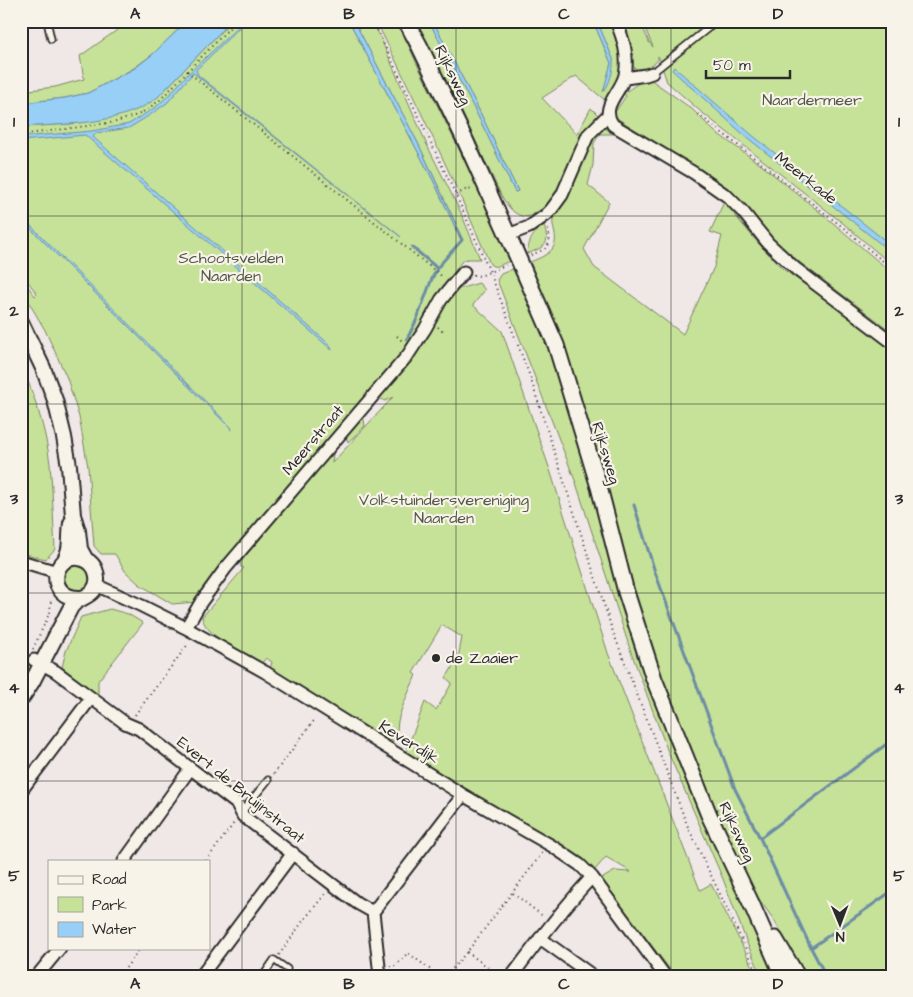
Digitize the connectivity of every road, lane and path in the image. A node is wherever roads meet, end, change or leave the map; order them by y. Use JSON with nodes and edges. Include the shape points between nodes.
{"nodes":[{"id":1,"x":48,"y":21,"type":"edge"},
{"id":2,"x":236,"y":21,"type":"edge"},
{"id":3,"x":373,"y":21,"type":"edge"},
{"id":4,"x":406,"y":21,"type":"edge"},
{"id":5,"x":616,"y":21,"type":"edge"},
{"id":6,"x":717,"y":21,"type":"edge"},
{"id":7,"x":52,"y":39,"type":"dead end"},
{"id":8,"x":188,"y":72,"type":"junction"},
{"id":9,"x":652,"y":73,"type":"joint"},
{"id":10,"x":624,"y":78,"type":"junction"},
{"id":11,"x":698,"y":114,"type":"dead end"},
{"id":12,"x":608,"y":115,"type":"junction"},
{"id":13,"x":21,"y":135,"type":"edge"},
{"id":14,"x":488,"y":192,"type":"junction"},
{"id":15,"x":456,"y":195,"type":"junction"},
{"id":16,"x":508,"y":235,"type":"junction"},
{"id":17,"x":892,"y":269,"type":"edge"},
{"id":18,"x":464,"y":272,"type":"dead end"},
{"id":19,"x":440,"y":274,"type":"dead end"},
{"id":20,"x":21,"y":322,"type":"edge"},
{"id":21,"x":892,"y":342,"type":"edge"},
{"id":22,"x":73,"y":515,"type":"junction"},
{"id":23,"x":86,"y":560,"type":"junction"},
{"id":24,"x":21,"y":561,"type":"edge"},
{"id":25,"x":60,"y":566,"type":"junction"},
{"id":26,"x":96,"y":585,"type":"junction"},
{"id":27,"x":56,"y":594,"type":"junction"},
{"id":28,"x":80,"y":598,"type":"junction"},
{"id":29,"x":186,"y":628,"type":"junction"},
{"id":30,"x":197,"y":634,"type":"junction"},
{"id":31,"x":35,"y":659,"type":"junction"},
{"id":32,"x":21,"y":685,"type":"edge"},
{"id":33,"x":91,"y":698,"type":"junction"},
{"id":34,"x":21,"y":699,"type":"edge"},
{"id":35,"x":323,"y":707,"type":"junction"},
{"id":36,"x":128,"y":724,"type":"junction"},
{"id":37,"x":190,"y":769,"type":"junction"},
{"id":38,"x":268,"y":780,"type":"joint"},
{"id":39,"x":21,"y":790,"type":"edge"},
{"id":40,"x":463,"y":795,"type":"junction"},
{"id":41,"x":241,"y":813,"type":"junction"},
{"id":42,"x":549,"y":844,"type":"junction"},
{"id":43,"x":293,"y":854,"type":"junction"},
{"id":44,"x":125,"y":860,"type":"edge"},
{"id":45,"x":207,"y":860,"type":"edge"},
{"id":46,"x":592,"y":877,"type":"junction"},
{"id":47,"x":330,"y":889,"type":"dead end"},
{"id":48,"x":513,"y":893,"type":"junction"},
{"id":49,"x":751,"y":902,"type":"junction"},
{"id":50,"x":373,"y":912,"type":"junction"},
{"id":51,"x":552,"y":923,"type":"junction"},
{"id":52,"x":540,"y":938,"type":"junction"},
{"id":53,"x":58,"y":950,"type":"edge"},
{"id":54,"x":139,"y":950,"type":"edge"},
{"id":55,"x":467,"y":952,"type":"junction"},
{"id":56,"x":279,"y":955,"type":"dead end"},
{"id":57,"x":287,"y":969,"type":"dead end"},
{"id":58,"x":379,"y":972,"type":"edge"},
{"id":59,"x":37,"y":976,"type":"edge"},
{"id":60,"x":120,"y":976,"type":"edge"},
{"id":61,"x":201,"y":976,"type":"edge"},
{"id":62,"x":263,"y":976,"type":"edge"},
{"id":63,"x":439,"y":976,"type":"edge"},
{"id":64,"x":446,"y":976,"type":"edge"},
{"id":65,"x":500,"y":976,"type":"edge"},
{"id":66,"x":512,"y":976,"type":"edge"},
{"id":67,"x":593,"y":976,"type":"edge"},
{"id":68,"x":665,"y":976,"type":"edge"},
{"id":69,"x":759,"y":976,"type":"edge"},
{"id":70,"x":783,"y":976,"type":"edge"},
{"id":71,"x":797,"y":976,"type":"edge"}],
"edges":[{"from":1,"to":7,"type":"lane"},
{"from":2,"to":8,"type":"path"},
{"from":3,"to":15,"type":"path"},
{"from":4,"to":14,"type":"main road","name":"Rijksweg"},
{"from":5,"to":10,"type":"street","via":[[626,55]]},
{"from":6,"to":9,"type":"lane"},
{"from":8,"to":13,"type":"path","via":[[159,101],[140,114],[116,122]]},
{"from":8,"to":19,"type":"path"},
{"from":9,"to":10,"type":"street"},
{"from":10,"to":12,"type":"street"},
{"from":11,"to":17,"type":"path","name":"Meerkade"},
{"from":12,"to":16,"type":"street","via":[[588,135],[562,195],[551,210],[530,227]]},
{"from":12,"to":21,"type":"street","via":[[614,125],[727,196],[768,244],[796,269]]},
{"from":14,"to":15,"type":"path","via":[[467,189]]},
{"from":14,"to":16,"type":"main road","name":"Rijksweg"},
{"from":15,"to":69,"type":"path","via":[[529,374],[612,629],[685,818]]},
{"from":16,"to":49,"type":"main road","name":"Rijksweg","via":[[556,345],[654,679],[709,814]]},
{"from":18,"to":29,"type":"street","name":"Meerstraat","via":[[441,300],[408,355],[225,569],[200,602]]},
{"from":20,"to":22,"type":"street","via":[[55,400],[69,466]]},
{"from":22,"to":23,"type":"street","via":[[80,549]]},
{"from":22,"to":25,"type":"street","via":[[68,556]]},
{"from":23,"to":25,"type":"street","via":[[72,558]]},
{"from":23,"to":26,"type":"street","via":[[96,570]]},
{"from":24,"to":25,"type":"street"},
{"from":25,"to":27,"type":"street"},
{"from":26,"to":28,"type":"street","via":[[87,596]]},
{"from":26,"to":29,"type":"street","name":"Keverdijk"},
{"from":27,"to":28,"type":"street"},
{"from":27,"to":31,"type":"street"},
{"from":27,"to":31,"type":"path"},
{"from":28,"to":31,"type":"street"},
{"from":29,"to":30,"type":"street","name":"Keverdijk"},
{"from":30,"to":35,"type":"street","name":"Keverdijk"},
{"from":30,"to":36,"type":"path"},
{"from":31,"to":32,"type":"street"},
{"from":31,"to":33,"type":"street","name":"Evert de Bruijnstraat"},
{"from":31,"to":34,"type":"street"},
{"from":33,"to":36,"type":"street","name":"Evert de Bruijnstraat"},
{"from":33,"to":39,"type":"street"},
{"from":35,"to":38,"type":"path"},
{"from":35,"to":40,"type":"street","name":"Keverdijk"},
{"from":36,"to":37,"type":"street","name":"Evert de Bruijnstraat"},
{"from":37,"to":41,"type":"street","name":"Evert de Bruijnstraat","via":[[236,804]]},
{"from":37,"to":44,"type":"street"},
{"from":38,"to":41,"type":"lane"},
{"from":40,"to":42,"type":"street","name":"Keverdijk"},
{"from":40,"to":50,"type":"street"},
{"from":41,"to":43,"type":"street","name":"Evert de Bruijnstraat"},
{"from":41,"to":45,"type":"path"},
{"from":42,"to":46,"type":"street","name":"Keverdijk","via":[[580,864]]},
{"from":42,"to":48,"type":"path"},
{"from":43,"to":50,"type":"street","name":"Evert de Bruijnstraat"},
{"from":43,"to":61,"type":"street"},
{"from":46,"to":51,"type":"street"},
{"from":46,"to":68,"type":"street","name":"Keverdijk"},
{"from":47,"to":56,"type":"path"},
{"from":48,"to":51,"type":"path"},
{"from":48,"to":55,"type":"path"},
{"from":49,"to":70,"type":"main road","name":"Rijksweg"},
{"from":49,"to":71,"type":"main road","name":"Rijksweg"},
{"from":50,"to":58,"type":"street"},
{"from":51,"to":52,"type":"street"},
{"from":52,"to":66,"type":"street"},
{"from":52,"to":67,"type":"street"},
{"from":53,"to":59,"type":"street"},
{"from":54,"to":60,"type":"path"},
{"from":55,"to":64,"type":"path"},
{"from":55,"to":65,"type":"path"},
{"from":57,"to":62,"type":"lane","via":[[274,960]]},
{"from":58,"to":63,"type":"path","via":[[394,967],[408,952]]}]}
